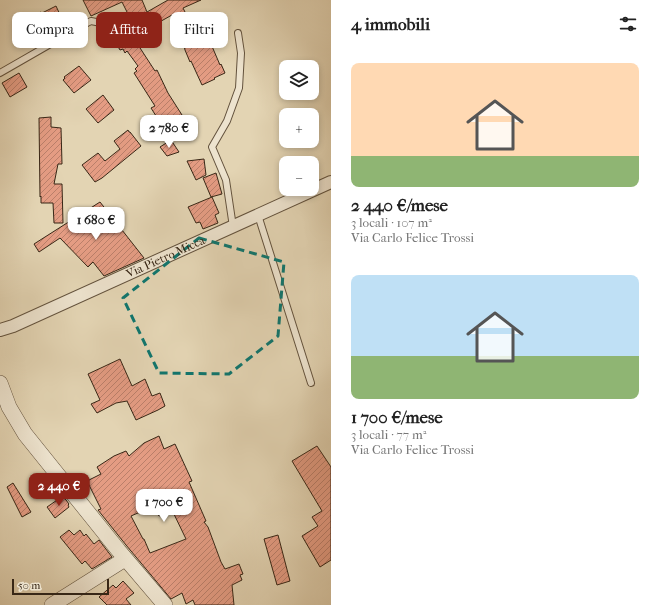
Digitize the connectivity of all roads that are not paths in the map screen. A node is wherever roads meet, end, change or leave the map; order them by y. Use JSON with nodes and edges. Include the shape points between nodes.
{"nodes":[{"id":1,"x":96,"y":23,"type":"edge"},
{"id":2,"x":238,"y":33,"type":"dead end"},
{"id":3,"x":0,"y":73,"type":"edge"},
{"id":4,"x":331,"y":182,"type":"edge"},
{"id":5,"x":258,"y":215,"type":"junction"},
{"id":6,"x":233,"y":227,"type":"junction"},
{"id":7,"x":0,"y":330,"type":"edge"},
{"id":8,"x":0,"y":382,"type":"edge"},
{"id":9,"x":311,"y":383,"type":"dead end"},
{"id":10,"x":126,"y":559,"type":"junction"},
{"id":11,"x":52,"y":605,"type":"edge"},
{"id":12,"x":165,"y":605,"type":"edge"}],
"edges":[{"from":1,"to":3,"type":"lane","via":[[87,23]]},
{"from":2,"to":6,"type":"lane","via":[[241,53],[239,88],[227,121],[212,147],[226,180]]},
{"from":4,"to":5,"type":"street","name":"Via Pietro Micca"},
{"from":5,"to":6,"type":"street","name":"Via Pietro Micca"},
{"from":5,"to":9,"type":"lane"},
{"from":6,"to":7,"type":"street","name":"Via Pietro Micca"},
{"from":8,"to":10,"type":"street","via":[[9,407],[25,434]]},
{"from":10,"to":11,"type":"street"},
{"from":10,"to":12,"type":"street"}]}
